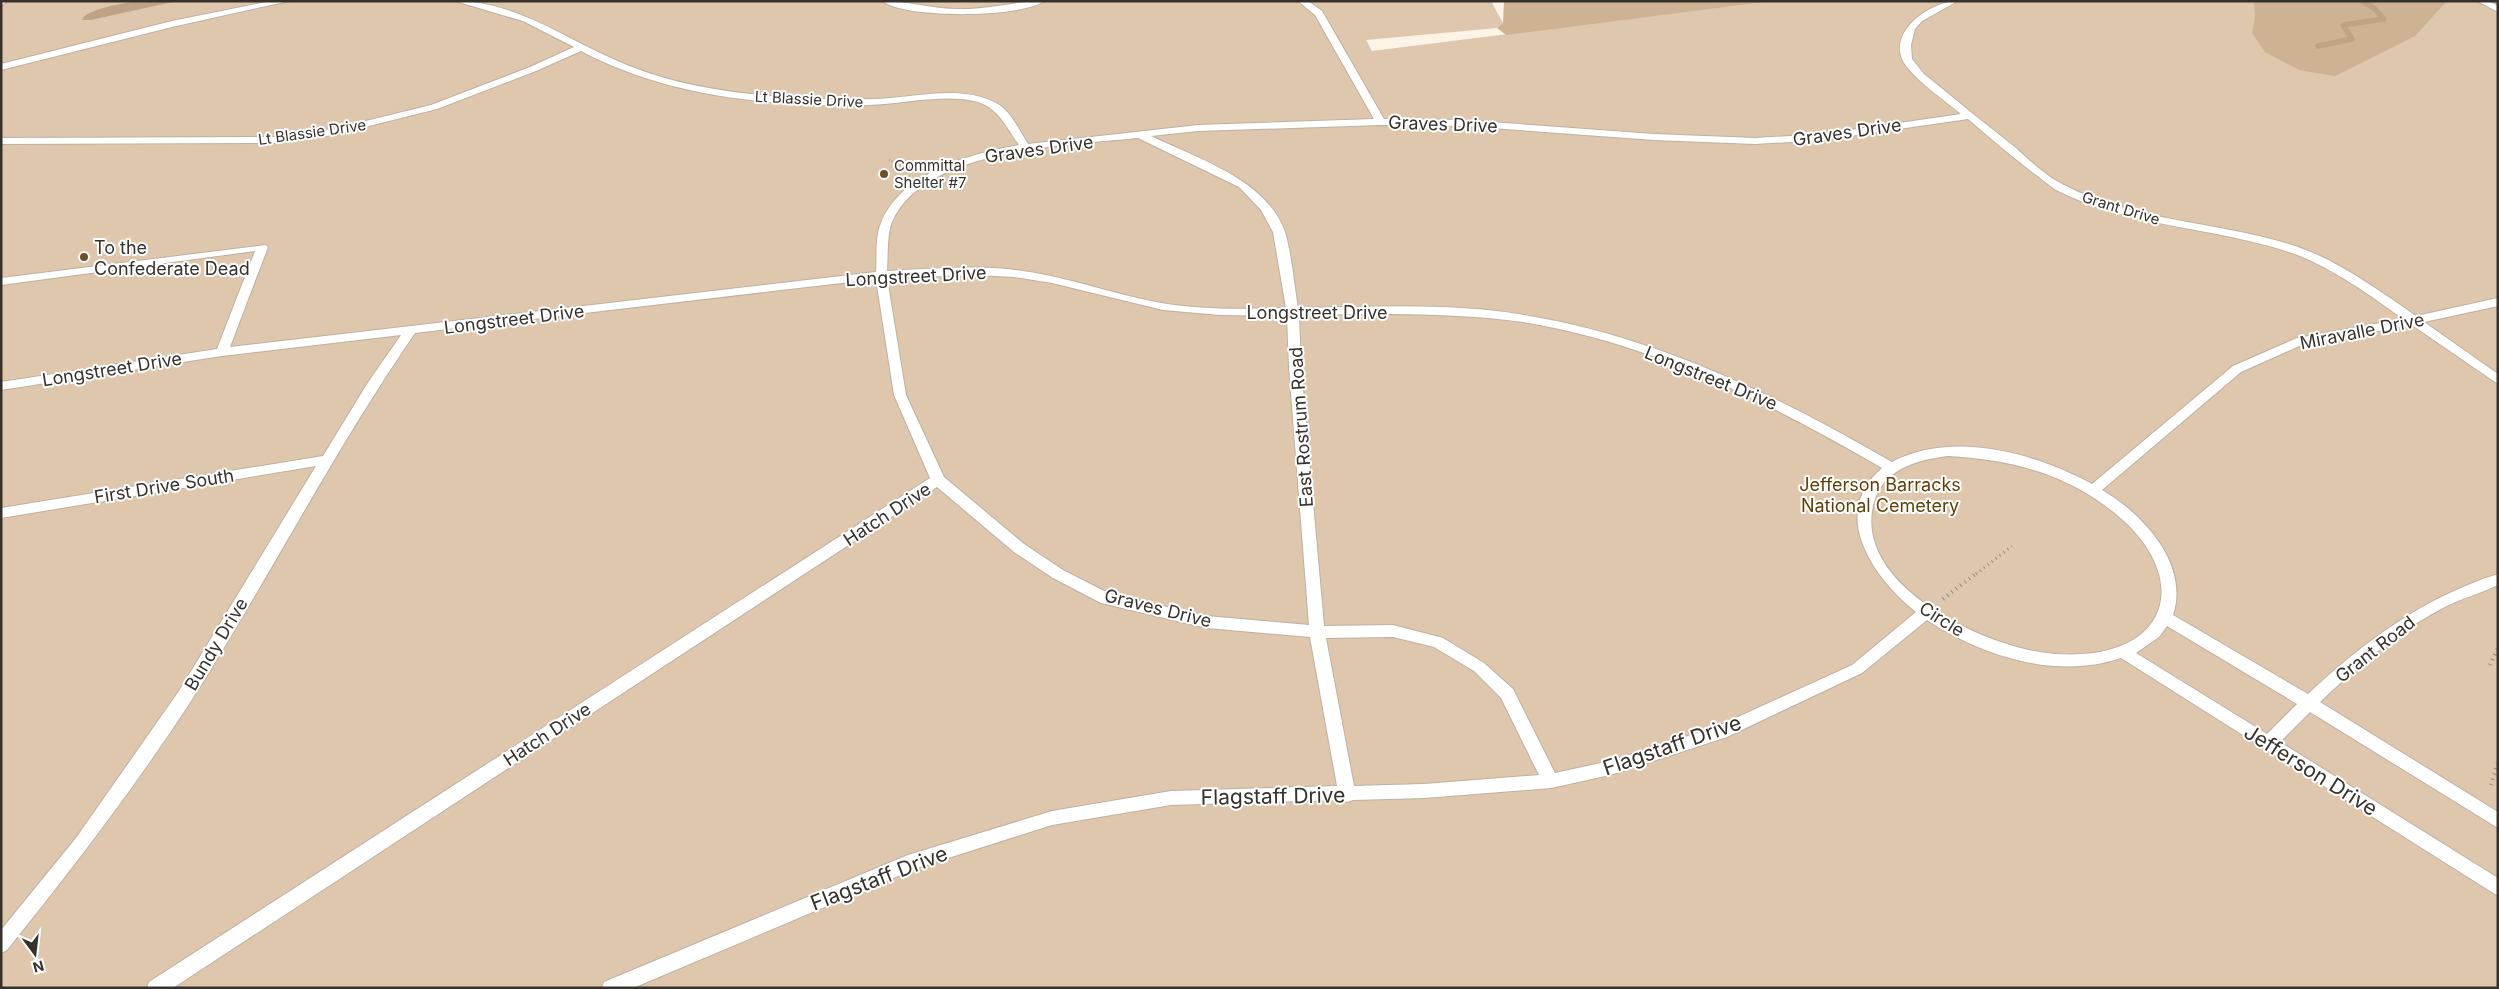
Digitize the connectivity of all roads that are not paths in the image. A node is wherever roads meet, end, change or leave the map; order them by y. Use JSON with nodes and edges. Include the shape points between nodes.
{"nodes":[{"id":1,"x":285,"y":1,"type":"edge"},
{"id":2,"x":459,"y":1,"type":"edge"},
{"id":3,"x":886,"y":1,"type":"edge"},
{"id":4,"x":1040,"y":1,"type":"edge"},
{"id":5,"x":1302,"y":1,"type":"edge"},
{"id":6,"x":1954,"y":1,"type":"edge"},
{"id":7,"x":2481,"y":1,"type":"edge"},
{"id":8,"x":2498,"y":9,"type":"edge"},
{"id":9,"x":579,"y":48,"type":"junction"},
{"id":10,"x":1,"y":67,"type":"edge"},
{"id":11,"x":1970,"y":116,"type":"junction"},
{"id":12,"x":1381,"y":122,"type":"junction"},
{"id":13,"x":1141,"y":135,"type":"junction"},
{"id":14,"x":1,"y":141,"type":"edge"},
{"id":15,"x":1025,"y":147,"type":"junction"},
{"id":16,"x":881,"y":275,"type":"junction"},
{"id":17,"x":1,"y":282,"type":"edge"},
{"id":18,"x":2498,"y":302,"type":"edge"},
{"id":19,"x":1293,"y":312,"type":"junction"},
{"id":20,"x":2413,"y":320,"type":"junction"},
{"id":21,"x":410,"y":331,"type":"junction"},
{"id":22,"x":222,"y":352,"type":"junction"},
{"id":23,"x":2498,"y":380,"type":"edge"},
{"id":24,"x":1,"y":386,"type":"edge"},
{"id":25,"x":327,"y":460,"type":"junction"},
{"id":26,"x":1892,"y":468,"type":"junction"},
{"id":27,"x":938,"y":480,"type":"junction"},
{"id":28,"x":2093,"y":490,"type":"junction"},
{"id":29,"x":1,"y":512,"type":"edge"},
{"id":30,"x":2498,"y":579,"type":"edge"},
{"id":31,"x":1926,"y":612,"type":"junction"},
{"id":32,"x":2166,"y":618,"type":"junction"},
{"id":33,"x":1317,"y":632,"type":"junction"},
{"id":34,"x":2125,"y":653,"type":"junction"},
{"id":35,"x":2308,"y":703,"type":"junction"},
{"id":36,"x":2269,"y":744,"type":"junction"},
{"id":37,"x":1551,"y":781,"type":"junction"},
{"id":38,"x":1347,"y":794,"type":"junction"},
{"id":39,"x":2498,"y":821,"type":"edge"},
{"id":40,"x":2498,"y":888,"type":"edge"},
{"id":41,"x":1,"y":944,"type":"edge"},
{"id":42,"x":156,"y":988,"type":"edge"},
{"id":43,"x":611,"y":988,"type":"edge"}],
"edges":[{"from":1,"to":10,"type":"lane","via":[[172,24]]},
{"from":2,"to":9,"type":"lane","name":"Lt Blassie Drive","via":[[497,9],[535,23]]},
{"from":3,"to":4,"type":"lane","via":[[931,10],[974,10]]},
{"from":5,"to":12,"type":"lane","via":[[1318,13]]},
{"from":6,"to":11,"type":"lane","name":"Grant Drive","via":[[1919,19],[1911,29],[1906,45],[1907,58],[1921,76]]},
{"from":7,"to":8,"type":"lane"},
{"from":9,"to":14,"type":"lane","name":"Lt Blassie Drive","via":[[434,107],[333,132],[274,140]]},
{"from":9,"to":15,"type":"lane","name":"Lt Blassie Drive","via":[[661,80],[769,99],[819,102],[956,97],[980,100],[994,105]]},
{"from":11,"to":12,"type":"lane","name":"Graves Drive","via":[[1823,137],[1755,142],[1463,123]]},
{"from":11,"to":20,"type":"lane","name":"Grant Drive","via":[[2052,181],[2083,197],[2150,219],[2250,237],[2295,250],[2318,260]]},
{"from":12,"to":13,"type":"lane","name":"Graves Drive","via":[[1251,124]]},
{"from":13,"to":15,"type":"lane","name":"Graves Drive"},
{"from":13,"to":19,"type":"lane","name":"East Rostrum Road","via":[[1243,185],[1266,208],[1279,232]]},
{"from":15,"to":16,"type":"lane","name":"Graves Drive","via":[[986,154],[952,166],[905,195],[886,223]]},
{"from":16,"to":19,"type":"lane","name":"Longstreet Drive","via":[[972,270],[1035,276],[1154,306],[1224,313]]},
{"from":16,"to":21,"type":"lane","name":"Longstreet Drive"},
{"from":16,"to":27,"type":"lane","name":"Graves Drive","via":[[900,395]]},
{"from":17,"to":22,"type":"lane","via":[[262,247]]},
{"from":18,"to":20,"type":"lane","name":"Miravalle Drive"},
{"from":19,"to":26,"type":"lane","name":"Longstreet Drive","via":[[1488,314],[1607,338],[1679,361],[1730,382],[1778,404]]},
{"from":19,"to":33,"type":"lane","name":"East Rostrum Road","via":[[1294,367]]},
{"from":20,"to":23,"type":"lane"},
{"from":20,"to":28,"type":"lane","name":"Miravalle Drive","via":[[2301,341],[2237,369]]},
{"from":21,"to":22,"type":"lane","name":"Longstreet Drive"},
{"from":21,"to":25,"type":"lane","name":"Bundy Drive"},
{"from":22,"to":24,"type":"lane","name":"Longstreet Drive"},
{"from":25,"to":29,"type":"lane","name":"First Drive South"},
{"from":25,"to":41,"type":"lane","name":"Bundy Drive","via":[[185,696],[82,843]]},
{"from":26,"to":28,"type":"lane","name":"Circle","via":[[1917,456],[1948,451],[1984,452],[2021,459]]},
{"from":26,"to":31,"type":"lane","name":"Circle","via":[[1874,484],[1864,506],[1864,531],[1875,559],[1896,586]]},
{"from":27,"to":33,"type":"lane","name":"Graves Drive","via":[[1019,548],[1058,574],[1106,599],[1207,622]]},
{"from":27,"to":42,"type":"lane","name":"Hatch Drive"},
{"from":28,"to":32,"type":"lane","name":"Circle","via":[[2131,519],[2158,552],[2170,586]]},
{"from":30,"to":35,"type":"lane","name":"Grant Road","via":[[2429,608],[2381,641]]},
{"from":31,"to":34,"type":"lane","name":"Circle","via":[[1964,634],[2006,651],[2040,658],[2090,660]]},
{"from":31,"to":37,"type":"lane","name":"Flagstaff Drive","via":[[1857,669],[1721,732],[1610,768]]},
{"from":32,"to":34,"type":"lane","name":"Circle","via":[[2150,638]]},
{"from":32,"to":35,"type":"lane"},
{"from":33,"to":37,"type":"lane","name":"Graves Drive","via":[[1393,631],[1438,642],[1458,653],[1479,667],[1507,694]]},
{"from":33,"to":38,"type":"lane","name":"East Rostrum Road"},
{"from":34,"to":36,"type":"lane","name":"Jefferson Drive"},
{"from":35,"to":36,"type":"lane","name":"Grant Road"},
{"from":35,"to":39,"type":"lane"},
{"from":36,"to":40,"type":"lane","name":"Jefferson Drive"},
{"from":37,"to":38,"type":"lane","name":"Flagstaff Drive"},
{"from":38,"to":43,"type":"lane","name":"Flagstaff Drive","via":[[1171,798],[1052,818],[914,861]]}]}
